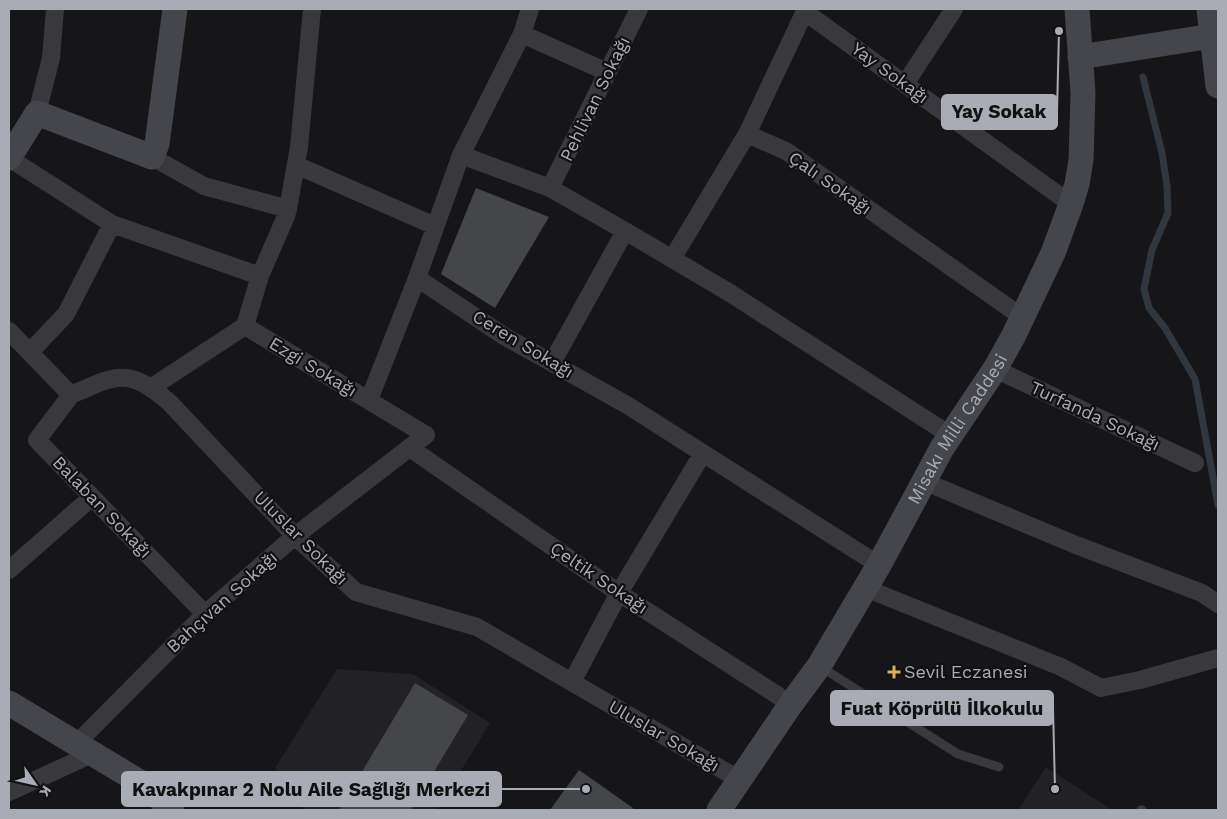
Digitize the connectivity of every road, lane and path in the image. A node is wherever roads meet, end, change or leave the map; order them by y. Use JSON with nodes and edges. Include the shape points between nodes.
{"nodes":[{"id":1,"x":55,"y":9,"type":"edge"},
{"id":2,"x":175,"y":9,"type":"edge"},
{"id":3,"x":312,"y":9,"type":"edge"},
{"id":4,"x":530,"y":9,"type":"edge"},
{"id":5,"x":639,"y":9,"type":"edge"},
{"id":6,"x":954,"y":9,"type":"edge"},
{"id":7,"x":1077,"y":9,"type":"edge"},
{"id":8,"x":1209,"y":9,"type":"edge"},
{"id":9,"x":805,"y":10,"type":"edge"},
{"id":10,"x":522,"y":34,"type":"junction"},
{"id":11,"x":1212,"y":36,"type":"junction"},
{"id":12,"x":1080,"y":57,"type":"junction"},
{"id":13,"x":608,"y":72,"type":"junction"},
{"id":14,"x":905,"y":84,"type":"junction"},
{"id":15,"x":1218,"y":86,"type":"edge"},
{"id":16,"x":37,"y":113,"type":"junction"},
{"id":17,"x":747,"y":134,"type":"junction"},
{"id":18,"x":461,"y":155,"type":"junction"},
{"id":19,"x":152,"y":157,"type":"junction"},
{"id":20,"x":9,"y":158,"type":"edge"},
{"id":21,"x":296,"y":165,"type":"junction"},
{"id":22,"x":550,"y":188,"type":"junction"},
{"id":23,"x":1071,"y":204,"type":"junction"},
{"id":24,"x":288,"y":209,"type":"junction"},
{"id":25,"x":112,"y":224,"type":"junction"},
{"id":26,"x":435,"y":226,"type":"junction"},
{"id":27,"x":625,"y":231,"type":"junction"},
{"id":28,"x":672,"y":259,"type":"junction"},
{"id":29,"x":260,"y":276,"type":"junction"},
{"id":30,"x":416,"y":278,"type":"junction"},
{"id":31,"x":1022,"y":317,"type":"junction"},
{"id":32,"x":245,"y":326,"type":"junction"},
{"id":33,"x":9,"y":331,"type":"edge"},
{"id":34,"x":30,"y":352,"type":"junction"},
{"id":35,"x":552,"y":362,"type":"junction"},
{"id":36,"x":994,"y":369,"type":"junction"},
{"id":37,"x":152,"y":387,"type":"junction"},
{"id":38,"x":71,"y":395,"type":"junction"},
{"id":39,"x":369,"y":400,"type":"junction"},
{"id":40,"x":426,"y":435,"type":"joint"},
{"id":41,"x":950,"y":435,"type":"junction"},
{"id":42,"x":410,"y":448,"type":"junction"},
{"id":43,"x":703,"y":453,"type":"junction"},
{"id":44,"x":1195,"y":463,"type":"dead end"},
{"id":45,"x":923,"y":481,"type":"junction"},
{"id":46,"x":92,"y":497,"type":"junction"},
{"id":47,"x":295,"y":536,"type":"junction"},
{"id":48,"x":878,"y":565,"type":"junction"},
{"id":49,"x":9,"y":570,"type":"edge"},
{"id":50,"x":865,"y":588,"type":"junction"},
{"id":51,"x":619,"y":593,"type":"junction"},
{"id":52,"x":1218,"y":604,"type":"edge"},
{"id":53,"x":205,"y":614,"type":"junction"},
{"id":54,"x":1218,"y":658,"type":"edge"},
{"id":55,"x":819,"y":666,"type":"junction"},
{"id":56,"x":572,"y":682,"type":"junction"},
{"id":57,"x":9,"y":703,"type":"edge"},
{"id":58,"x":791,"y":704,"type":"junction"},
{"id":59,"x":84,"y":749,"type":"junction"},
{"id":60,"x":999,"y":767,"type":"dead end"},
{"id":61,"x":740,"y":780,"type":"junction"},
{"id":62,"x":9,"y":792,"type":"edge"},
{"id":63,"x":172,"y":810,"type":"edge"},
{"id":64,"x":719,"y":810,"type":"edge"}],
"edges":[{"from":1,"to":16,"type":"street","via":[[51,58]]},
{"from":2,"to":19,"type":"street","via":[[158,144]]},
{"from":3,"to":21,"type":"street"},
{"from":4,"to":10,"type":"street"},
{"from":5,"to":13,"type":"street","name":"Pehlivan Sokağı"},
{"from":6,"to":14,"type":"street"},
{"from":7,"to":12,"type":"street","name":"Misakı Milli Caddesi"},
{"from":8,"to":11,"type":"street"},
{"from":9,"to":14,"type":"street","name":"Yay Sokağı"},
{"from":9,"to":17,"type":"street"},
{"from":10,"to":13,"type":"street"},
{"from":10,"to":18,"type":"street"},
{"from":11,"to":12,"type":"street"},
{"from":11,"to":15,"type":"street"},
{"from":12,"to":23,"type":"street","name":"Misakı Milli Caddesi","via":[[1083,131],[1080,168]]},
{"from":13,"to":22,"type":"street","name":"Pehlivan Sokağı"},
{"from":14,"to":23,"type":"street","name":"Yay Sokağı"},
{"from":16,"to":19,"type":"street"},
{"from":16,"to":20,"type":"street"},
{"from":17,"to":28,"type":"street"},
{"from":17,"to":31,"type":"street","name":"Çalı Sokağı","via":[[786,151]]},
{"from":18,"to":22,"type":"street"},
{"from":18,"to":26,"type":"street"},
{"from":19,"to":24,"type":"street","via":[[204,186]]},
{"from":20,"to":25,"type":"street"},
{"from":21,"to":24,"type":"street"},
{"from":21,"to":26,"type":"street"},
{"from":22,"to":27,"type":"street"},
{"from":23,"to":31,"type":"street","name":"Misakı Milli Caddesi","via":[[1053,253]]},
{"from":24,"to":29,"type":"street"},
{"from":25,"to":29,"type":"street"},
{"from":25,"to":34,"type":"street","via":[[66,314]]},
{"from":26,"to":30,"type":"street"},
{"from":27,"to":28,"type":"street"},
{"from":27,"to":35,"type":"street"},
{"from":28,"to":41,"type":"street"},
{"from":29,"to":32,"type":"street"},
{"from":30,"to":35,"type":"street","name":"Ceren Sokağı","via":[[504,336]]},
{"from":30,"to":39,"type":"street"},
{"from":31,"to":36,"type":"street","name":"Misakı Milli Caddesi"},
{"from":32,"to":37,"type":"street"},
{"from":32,"to":39,"type":"street","name":"Ezgi Sokağı"},
{"from":33,"to":34,"type":"street"},
{"from":34,"to":38,"type":"street"},
{"from":35,"to":43,"type":"street","name":"Ceren Sokağı"},
{"from":36,"to":41,"type":"street","name":"Misakı Milli Caddesi"},
{"from":36,"to":44,"type":"street","name":"Turfanda Sokağı"},
{"from":37,"to":38,"type":"street","name":"Uluslar Sokağı","via":[[131,378],[108,379]]},
{"from":37,"to":47,"type":"street","name":"Uluslar Sokağı"},
{"from":38,"to":46,"type":"street","name":"Balaban Sokağı","via":[[37,440]]},
{"from":39,"to":40,"type":"street","name":"Ezgi Sokağı"},
{"from":40,"to":42,"type":"street","name":"Bahçıvan Sokağı"},
{"from":41,"to":45,"type":"street","name":"Misakı Milli Caddesi"},
{"from":42,"to":47,"type":"street","name":"Bahçıvan Sokağı"},
{"from":42,"to":51,"type":"street","name":"Çeltik Sokağı"},
{"from":43,"to":48,"type":"street","name":"Ceren Sokağı"},
{"from":43,"to":51,"type":"street"},
{"from":45,"to":48,"type":"street","name":"Misakı Milli Caddesi"},
{"from":45,"to":52,"type":"street","via":[[1202,593]]},
{"from":46,"to":49,"type":"street"},
{"from":46,"to":53,"type":"street","name":"Balaban Sokağı"},
{"from":47,"to":53,"type":"street","name":"Bahçıvan Sokağı"},
{"from":47,"to":56,"type":"street","name":"Uluslar Sokağı","via":[[356,592],[476,627]]},
{"from":48,"to":50,"type":"street","name":"Misakı Milli Caddesi"},
{"from":50,"to":54,"type":"street","via":[[1061,667],[1101,688]]},
{"from":50,"to":55,"type":"street","name":"Misakı Milli Caddesi"},
{"from":51,"to":56,"type":"street"},
{"from":51,"to":58,"type":"street","name":"Çeltik Sokağı"},
{"from":53,"to":59,"type":"street","name":"Bahçıvan Sokağı"},
{"from":55,"to":58,"type":"street","name":"Misakı Milli Caddesi"},
{"from":55,"to":60,"type":"lane","via":[[958,754]]},
{"from":56,"to":61,"type":"street","name":"Uluslar Sokağı"},
{"from":57,"to":59,"type":"street"},
{"from":58,"to":61,"type":"street","name":"Misakı Milli Caddesi"},
{"from":59,"to":62,"type":"street"},
{"from":59,"to":63,"type":"street","via":[[148,787]]},
{"from":61,"to":64,"type":"street","name":"Misakı Milli Caddesi"}]}
